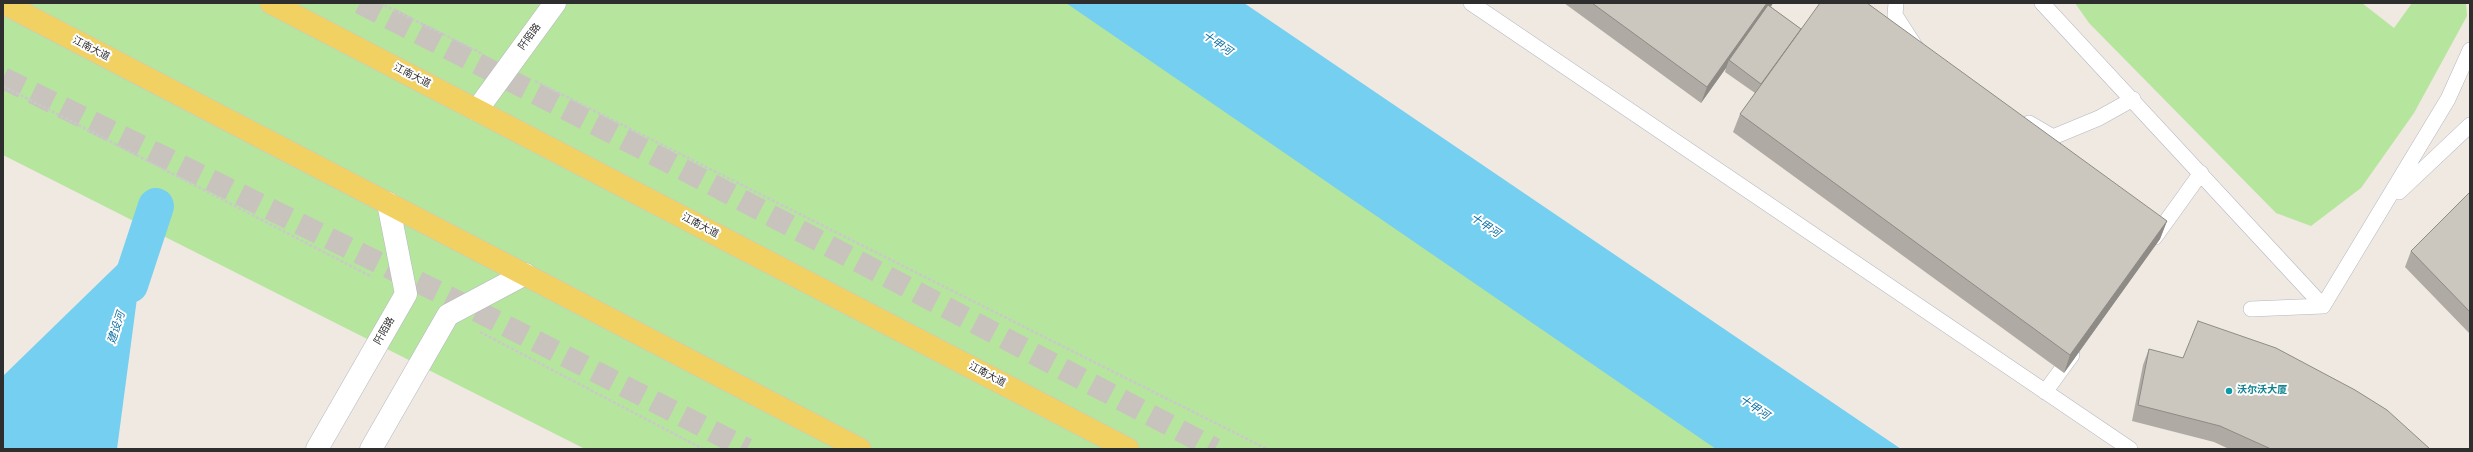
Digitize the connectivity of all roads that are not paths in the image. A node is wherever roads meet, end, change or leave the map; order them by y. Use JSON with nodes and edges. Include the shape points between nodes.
{"nodes":[{"id":1,"x":3,"y":3,"type":"edge"},
{"id":2,"x":270,"y":3,"type":"edge"},
{"id":3,"x":555,"y":3,"type":"edge"},
{"id":4,"x":1471,"y":3,"type":"edge"},
{"id":5,"x":1896,"y":3,"type":"edge"},
{"id":6,"x":2042,"y":3,"type":"edge"},
{"id":7,"x":2470,"y":50,"type":"edge"},
{"id":8,"x":1930,"y":58,"type":"edge"},
{"id":9,"x":2133,"y":99,"type":"junction"},
{"id":10,"x":477,"y":110,"type":"junction"},
{"id":11,"x":2014,"y":114,"type":"edge"},
{"id":12,"x":2470,"y":125,"type":"edge"},
{"id":13,"x":2200,"y":173,"type":"junction"},
{"id":14,"x":388,"y":203,"type":"junction"},
{"id":15,"x":2386,"y":203,"type":"junction"},
{"id":16,"x":2146,"y":250,"type":"edge"},
{"id":17,"x":525,"y":274,"type":"junction"},
{"id":18,"x":2323,"y":306,"type":"junction"},
{"id":19,"x":2251,"y":309,"type":"dead end"},
{"id":20,"x":2082,"y":340,"type":"edge"},
{"id":21,"x":2045,"y":392,"type":"junction"},
{"id":22,"x":317,"y":449,"type":"edge"},
{"id":23,"x":371,"y":449,"type":"edge"},
{"id":24,"x":860,"y":449,"type":"edge"},
{"id":25,"x":1128,"y":449,"type":"edge"},
{"id":26,"x":2130,"y":449,"type":"edge"}],
"edges":[{"from":1,"to":14,"type":"main road","name":"江南大道"},
{"from":2,"to":10,"type":"main road","name":"江南大道"},
{"from":3,"to":10,"type":"street","name":"阡陌路"},
{"from":4,"to":21,"type":"lane"},
{"from":5,"to":8,"type":"lane","via":[[1895,15],[1917,49]]},
{"from":6,"to":9,"type":"lane"},
{"from":7,"to":15,"type":"lane","via":[[2448,99]]},
{"from":9,"to":11,"type":"lane","via":[[2099,118],[2053,137]]},
{"from":9,"to":13,"type":"lane"},
{"from":10,"to":25,"type":"main road","name":"江南大道"},
{"from":12,"to":15,"type":"lane"},
{"from":13,"to":16,"type":"lane"},
{"from":13,"to":18,"type":"lane"},
{"from":14,"to":17,"type":"main road","name":"江南大道"},
{"from":14,"to":22,"type":"street","name":"阡陌路","via":[[406,294]]},
{"from":15,"to":18,"type":"lane"},
{"from":17,"to":23,"type":"street","via":[[448,315]]},
{"from":17,"to":24,"type":"main road","name":"江南大道"},
{"from":18,"to":19,"type":"lane"},
{"from":20,"to":21,"type":"lane"},
{"from":21,"to":26,"type":"lane"}]}
